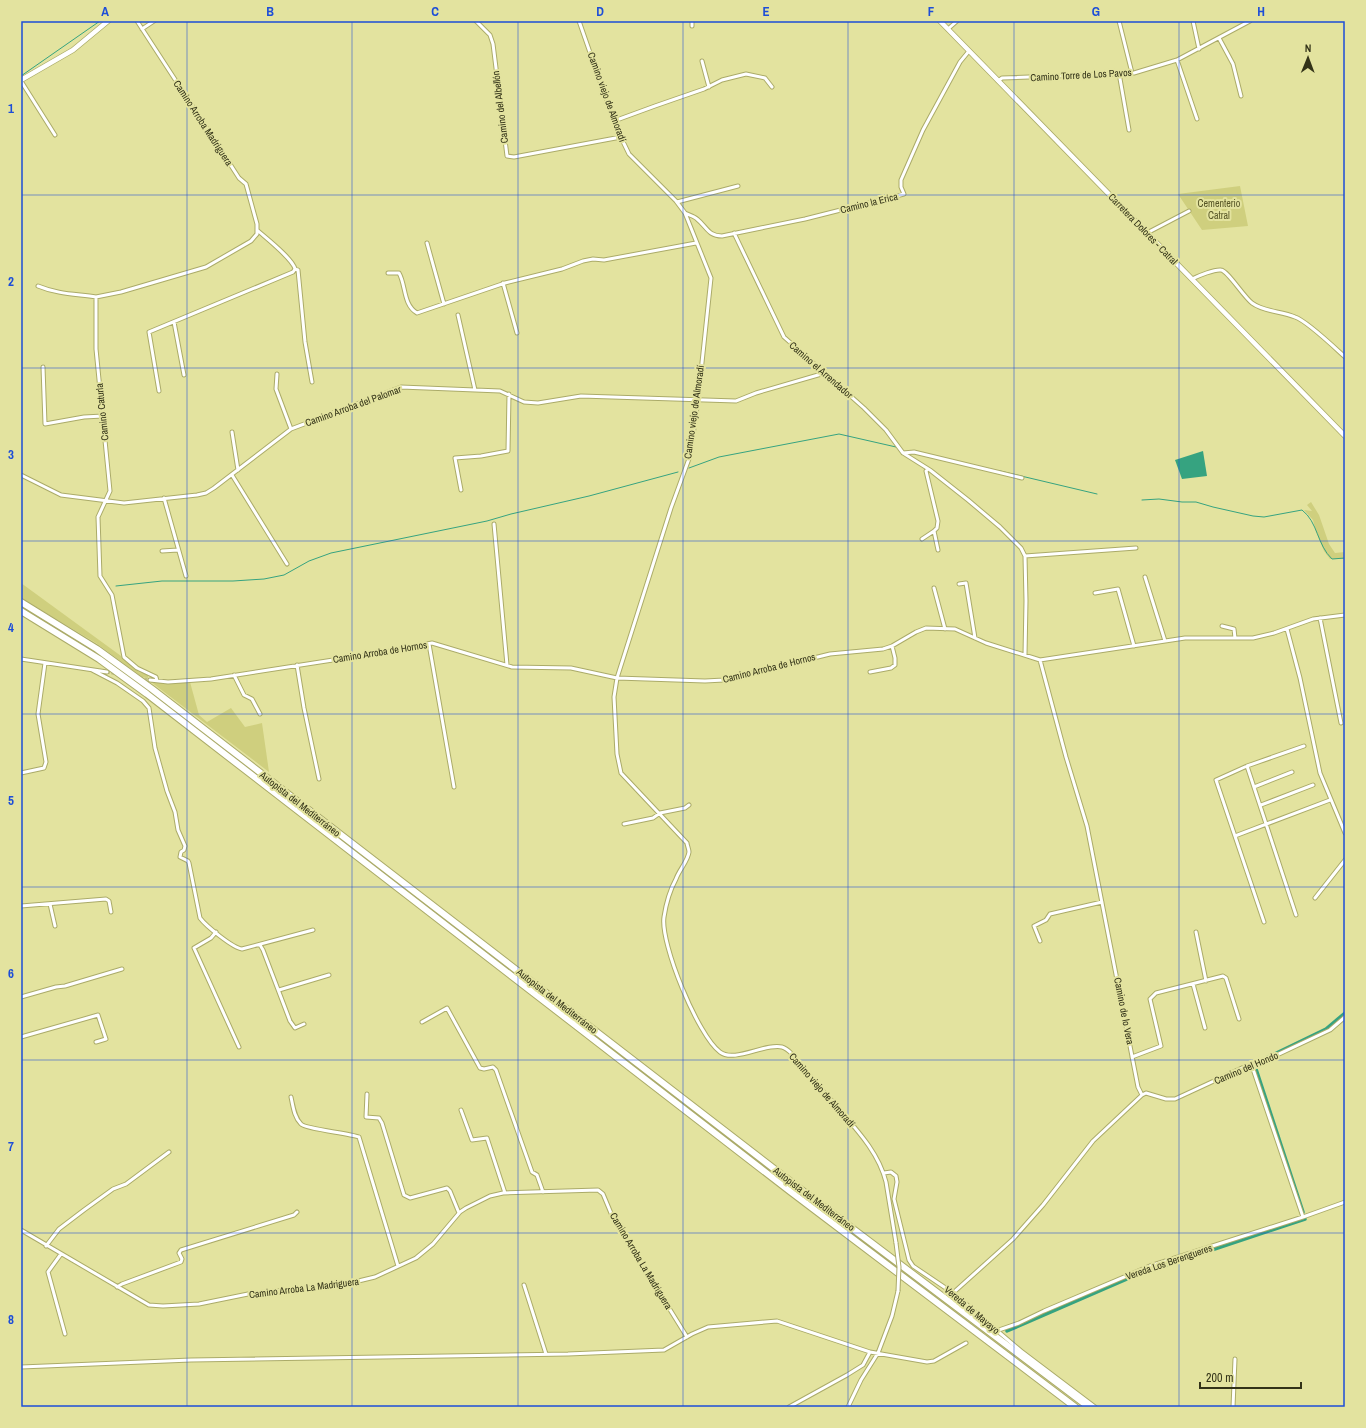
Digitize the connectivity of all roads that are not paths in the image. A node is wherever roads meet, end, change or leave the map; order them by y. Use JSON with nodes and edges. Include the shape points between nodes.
{"nodes":[{"id":1,"x":108,"y":21,"type":"edge"},
{"id":2,"x":137,"y":21,"type":"edge"},
{"id":3,"x":154,"y":21,"type":"edge"},
{"id":4,"x":476,"y":21,"type":"edge"},
{"id":5,"x":579,"y":21,"type":"edge"},
{"id":6,"x":692,"y":21,"type":"edge"},
{"id":7,"x":940,"y":21,"type":"edge"},
{"id":8,"x":957,"y":21,"type":"edge"},
{"id":9,"x":1119,"y":21,"type":"edge"},
{"id":10,"x":1193,"y":21,"type":"edge"},
{"id":11,"x":1250,"y":21,"type":"edge"},
{"id":12,"x":692,"y":26,"type":"dead end"},
{"id":13,"x":948,"y":29,"type":"junction"},
{"id":14,"x":142,"y":30,"type":"junction"},
{"id":15,"x":1219,"y":38,"type":"junction"},
{"id":16,"x":1199,"y":48,"type":"junction"},
{"id":17,"x":969,"y":51,"type":"junction"},
{"id":18,"x":1177,"y":60,"type":"junction"},
{"id":19,"x":702,"y":61,"type":"dead end"},
{"id":20,"x":1118,"y":73,"type":"junction"},
{"id":21,"x":1132,"y":73,"type":"junction"},
{"id":22,"x":21,"y":80,"type":"edge"},
{"id":23,"x":998,"y":81,"type":"junction"},
{"id":24,"x":709,"y":87,"type":"junction"},
{"id":25,"x":772,"y":87,"type":"dead end"},
{"id":26,"x":1241,"y":96,"type":"dead end"},
{"id":27,"x":1197,"y":119,"type":"dead end"},
{"id":28,"x":614,"y":121,"type":"junction"},
{"id":29,"x":1129,"y":130,"type":"dead end"},
{"id":30,"x":54,"y":135,"type":"dead end"},
{"id":31,"x":621,"y":137,"type":"junction"},
{"id":32,"x":738,"y":186,"type":"dead end"},
{"id":33,"x":677,"y":202,"type":"junction"},
{"id":34,"x":1189,"y":211,"type":"dead end"},
{"id":35,"x":685,"y":213,"type":"junction"},
{"id":36,"x":257,"y":230,"type":"junction"},
{"id":37,"x":734,"y":233,"type":"junction"},
{"id":38,"x":1147,"y":233,"type":"junction"},
{"id":39,"x":427,"y":243,"type":"dead end"},
{"id":40,"x":696,"y":243,"type":"junction"},
{"id":41,"x":295,"y":269,"type":"junction"},
{"id":42,"x":388,"y":274,"type":"dead end"},
{"id":43,"x":1192,"y":280,"type":"junction"},
{"id":44,"x":503,"y":283,"type":"junction"},
{"id":45,"x":38,"y":286,"type":"dead end"},
{"id":46,"x":96,"y":297,"type":"junction"},
{"id":47,"x":444,"y":304,"type":"junction"},
{"id":48,"x":458,"y":315,"type":"dead end"},
{"id":49,"x":174,"y":322,"type":"junction"},
{"id":50,"x":517,"y":333,"type":"dead end"},
{"id":51,"x":1345,"y":357,"type":"edge"},
{"id":52,"x":43,"y":367,"type":"dead end"},
{"id":53,"x":825,"y":373,"type":"junction"},
{"id":54,"x":277,"y":374,"type":"dead end"},
{"id":55,"x":184,"y":375,"type":"dead end"},
{"id":56,"x":312,"y":382,"type":"dead end"},
{"id":57,"x":475,"y":390,"type":"junction"},
{"id":58,"x":159,"y":391,"type":"dead end"},
{"id":59,"x":509,"y":394,"type":"junction"},
{"id":60,"x":698,"y":400,"type":"junction"},
{"id":61,"x":103,"y":416,"type":"junction"},
{"id":62,"x":291,"y":429,"type":"junction"},
{"id":63,"x":232,"y":432,"type":"dead end"},
{"id":64,"x":1345,"y":436,"type":"edge"},
{"id":65,"x":903,"y":453,"type":"junction"},
{"id":66,"x":928,"y":469,"type":"junction"},
{"id":67,"x":238,"y":470,"type":"junction"},
{"id":68,"x":21,"y":475,"type":"edge"},
{"id":69,"x":232,"y":475,"type":"junction"},
{"id":70,"x":1022,"y":478,"type":"dead end"},
{"id":71,"x":461,"y":490,"type":"dead end"},
{"id":72,"x":164,"y":498,"type":"junction"},
{"id":73,"x":105,"y":501,"type":"junction"},
{"id":74,"x":494,"y":524,"type":"dead end"},
{"id":75,"x":934,"y":531,"type":"junction"},
{"id":76,"x":922,"y":539,"type":"dead end"},
{"id":77,"x":1136,"y":548,"type":"dead end"},
{"id":78,"x":178,"y":550,"type":"junction"},
{"id":79,"x":938,"y":550,"type":"dead end"},
{"id":80,"x":162,"y":551,"type":"dead end"},
{"id":81,"x":1025,"y":556,"type":"junction"},
{"id":82,"x":287,"y":564,"type":"dead end"},
{"id":83,"x":186,"y":576,"type":"dead end"},
{"id":84,"x":1145,"y":577,"type":"dead end"},
{"id":85,"x":960,"y":584,"type":"dead end"},
{"id":86,"x":934,"y":588,"type":"dead end"},
{"id":87,"x":1095,"y":593,"type":"dead end"},
{"id":88,"x":21,"y":602,"type":"edge"},
{"id":89,"x":21,"y":611,"type":"edge"},
{"id":90,"x":1345,"y":615,"type":"edge"},
{"id":91,"x":1320,"y":618,"type":"junction"},
{"id":92,"x":1222,"y":626,"type":"dead end"},
{"id":93,"x":1287,"y":628,"type":"junction"},
{"id":94,"x":945,"y":629,"type":"junction"},
{"id":95,"x":976,"y":638,"type":"junction"},
{"id":96,"x":1235,"y":638,"type":"junction"},
{"id":97,"x":1164,"y":641,"type":"junction"},
{"id":98,"x":429,"y":644,"type":"junction"},
{"id":99,"x":892,"y":646,"type":"junction"},
{"id":100,"x":1134,"y":646,"type":"junction"},
{"id":101,"x":1025,"y":655,"type":"junction"},
{"id":102,"x":21,"y":659,"type":"edge"},
{"id":103,"x":1040,"y":660,"type":"junction"},
{"id":104,"x":45,"y":663,"type":"junction"},
{"id":105,"x":297,"y":665,"type":"junction"},
{"id":106,"x":507,"y":665,"type":"junction"},
{"id":107,"x":92,"y":670,"type":"junction"},
{"id":108,"x":108,"y":672,"type":"tunnel mouth"},
{"id":109,"x":870,"y":672,"type":"dead end"},
{"id":110,"x":234,"y":675,"type":"junction"},
{"id":111,"x":617,"y":678,"type":"junction"},
{"id":112,"x":150,"y":680,"type":"tunnel mouth"},
{"id":113,"x":157,"y":681,"type":"junction"},
{"id":114,"x":260,"y":714,"type":"dead end"},
{"id":115,"x":1341,"y":723,"type":"dead end"},
{"id":116,"x":1304,"y":746,"type":"dead end"},
{"id":117,"x":1247,"y":766,"type":"junction"},
{"id":118,"x":1292,"y":772,"type":"dead end"},
{"id":119,"x":21,"y":773,"type":"edge"},
{"id":120,"x":319,"y":779,"type":"dead end"},
{"id":121,"x":1313,"y":786,"type":"dead end"},
{"id":122,"x":454,"y":787,"type":"dead end"},
{"id":123,"x":1254,"y":787,"type":"junction"},
{"id":124,"x":1330,"y":800,"type":"junction"},
{"id":125,"x":689,"y":805,"type":"dead end"},
{"id":126,"x":1261,"y":805,"type":"junction"},
{"id":127,"x":659,"y":814,"type":"junction"},
{"id":128,"x":624,"y":824,"type":"dead end"},
{"id":129,"x":1267,"y":824,"type":"junction"},
{"id":130,"x":1345,"y":833,"type":"edge"},
{"id":131,"x":1235,"y":836,"type":"junction"},
{"id":132,"x":1345,"y":860,"type":"edge"},
{"id":133,"x":1315,"y":898,"type":"dead end"},
{"id":134,"x":1102,"y":902,"type":"junction"},
{"id":135,"x":50,"y":904,"type":"junction"},
{"id":136,"x":21,"y":906,"type":"edge"},
{"id":137,"x":111,"y":912,"type":"dead end"},
{"id":138,"x":1296,"y":915,"type":"dead end"},
{"id":139,"x":1264,"y":922,"type":"dead end"},
{"id":140,"x":55,"y":926,"type":"dead end"},
{"id":141,"x":313,"y":930,"type":"dead end"},
{"id":142,"x":216,"y":932,"type":"junction"},
{"id":143,"x":1196,"y":932,"type":"dead end"},
{"id":144,"x":1040,"y":941,"type":"dead end"},
{"id":145,"x":256,"y":945,"type":"junction"},
{"id":146,"x":122,"y":969,"type":"dead end"},
{"id":147,"x":329,"y":975,"type":"dead end"},
{"id":148,"x":1206,"y":981,"type":"junction"},
{"id":149,"x":1193,"y":984,"type":"junction"},
{"id":150,"x":279,"y":990,"type":"junction"},
{"id":151,"x":21,"y":997,"type":"edge"},
{"id":152,"x":1345,"y":1017,"type":"edge"},
{"id":153,"x":1239,"y":1019,"type":"dead end"},
{"id":154,"x":422,"y":1022,"type":"dead end"},
{"id":155,"x":304,"y":1024,"type":"dead end"},
{"id":156,"x":1205,"y":1028,"type":"dead end"},
{"id":157,"x":21,"y":1037,"type":"edge"},
{"id":158,"x":96,"y":1042,"type":"dead end"},
{"id":159,"x":239,"y":1047,"type":"dead end"},
{"id":160,"x":1132,"y":1057,"type":"junction"},
{"id":161,"x":1252,"y":1066,"type":"junction"},
{"id":162,"x":367,"y":1094,"type":"dead end"},
{"id":163,"x":1142,"y":1095,"type":"junction"},
{"id":164,"x":291,"y":1097,"type":"dead end"},
{"id":165,"x":460,"y":1110,"type":"dead end"},
{"id":166,"x":169,"y":1152,"type":"dead end"},
{"id":167,"x":884,"y":1173,"type":"junction"},
{"id":168,"x":543,"y":1192,"type":"junction"},
{"id":169,"x":505,"y":1193,"type":"junction"},
{"id":170,"x":1345,"y":1202,"type":"edge"},
{"id":171,"x":297,"y":1212,"type":"dead end"},
{"id":172,"x":459,"y":1213,"type":"junction"},
{"id":173,"x":1303,"y":1217,"type":"junction"},
{"id":174,"x":21,"y":1230,"type":"edge"},
{"id":175,"x":46,"y":1246,"type":"junction"},
{"id":176,"x":61,"y":1254,"type":"junction"},
{"id":177,"x":398,"y":1266,"type":"junction"},
{"id":178,"x":524,"y":1285,"type":"dead end"},
{"id":179,"x":117,"y":1287,"type":"junction"},
{"id":180,"x":953,"y":1293,"type":"junction"},
{"id":181,"x":996,"y":1331,"type":"junction"},
{"id":182,"x":65,"y":1334,"type":"dead end"},
{"id":183,"x":687,"y":1337,"type":"junction"},
{"id":184,"x":966,"y":1343,"type":"dead end"},
{"id":185,"x":870,"y":1352,"type":"junction"},
{"id":186,"x":878,"y":1353,"type":"junction"},
{"id":187,"x":546,"y":1354,"type":"junction"},
{"id":188,"x":1235,"y":1359,"type":"dead end"},
{"id":189,"x":21,"y":1367,"type":"edge"},
{"id":190,"x":788,"y":1407,"type":"edge"},
{"id":191,"x":848,"y":1407,"type":"edge"},
{"id":192,"x":1075,"y":1407,"type":"edge"},
{"id":193,"x":1089,"y":1407,"type":"edge"},
{"id":194,"x":1095,"y":1407,"type":"edge"},
{"id":195,"x":1233,"y":1407,"type":"edge"}],
"edges":[{"from":1,"to":22,"type":"street","via":[[74,50]]},
{"from":2,"to":14,"type":"street","name":"Camino Arroba Madriguera"},
{"from":3,"to":14,"type":"street"},
{"from":4,"to":31,"type":"street","name":"Camino del Albellón","via":[[490,35],[493,44],[507,156],[514,157]]},
{"from":5,"to":28,"type":"street","name":"Camino viejo de Almoradí"},
{"from":6,"to":12,"type":"street"},
{"from":7,"to":13,"type":"street","name":"Carretera Dolores - Catral"},
{"from":8,"to":13,"type":"street"},
{"from":9,"to":21,"type":"street"},
{"from":10,"to":16,"type":"street"},
{"from":11,"to":15,"type":"street","name":"Camino Torre de Los Pavos"},
{"from":13,"to":17,"type":"street","name":"Carretera Dolores - Catral"},
{"from":14,"to":36,"type":"street","name":"Camino Arroba Madriguera","via":[[239,178],[246,184],[258,224]]},
{"from":15,"to":16,"type":"street","name":"Camino Torre de Los Pavos"},
{"from":15,"to":26,"type":"street","via":[[1233,64]]},
{"from":16,"to":18,"type":"street","name":"Camino Torre de Los Pavos"},
{"from":17,"to":23,"type":"street","name":"Carretera Dolores - Catral"},
{"from":17,"to":37,"type":"street","name":"Camino la Erica","via":[[960,62],[923,130],[901,180],[904,194],[805,219]]},
{"from":18,"to":21,"type":"street","name":"Camino Torre de Los Pavos"},
{"from":18,"to":27,"type":"street"},
{"from":19,"to":24,"type":"street"},
{"from":20,"to":21,"type":"street","name":"Camino Torre de Los Pavos"},
{"from":20,"to":23,"type":"street","name":"Camino Torre de Los Pavos","via":[[1002,78]]},
{"from":20,"to":29,"type":"street"},
{"from":22,"to":30,"type":"street"},
{"from":23,"to":38,"type":"street","name":"Carretera Dolores - Catral"},
{"from":24,"to":25,"type":"street","via":[[722,80],[746,74],[765,78]]},
{"from":24,"to":28,"type":"street"},
{"from":28,"to":31,"type":"street","name":"Camino viejo de Almoradí"},
{"from":31,"to":33,"type":"street","name":"Camino viejo de Almoradí","via":[[629,154]]},
{"from":32,"to":33,"type":"street"},
{"from":33,"to":35,"type":"street","name":"Camino viejo de Almoradí"},
{"from":34,"to":38,"type":"street"},
{"from":35,"to":37,"type":"street","name":"Camino la Erica","via":[[696,218],[715,236]]},
{"from":35,"to":40,"type":"street","name":"Camino viejo de Almoradí"},
{"from":36,"to":41,"type":"street","via":[[288,258]]},
{"from":36,"to":46,"type":"street","via":[[258,234],[251,241],[206,267]]},
{"from":37,"to":53,"type":"street","name":"Camino el Arrendador","via":[[784,337]]},
{"from":38,"to":43,"type":"street","name":"Carretera Dolores - Catral"},
{"from":39,"to":47,"type":"street"},
{"from":40,"to":44,"type":"street","via":[[604,260],[583,261],[562,269]]},
{"from":40,"to":60,"type":"street","name":"Camino viejo de Almoradí","via":[[711,278]]},
{"from":41,"to":49,"type":"street"},
{"from":41,"to":56,"type":"street","via":[[298,270]]},
{"from":42,"to":47,"type":"street","via":[[399,272],[409,306],[413,311],[417,313]]},
{"from":43,"to":51,"type":"street","via":[[1223,270],[1253,304],[1296,317]]},
{"from":43,"to":64,"type":"street","name":"Carretera Dolores - Catral"},
{"from":44,"to":47,"type":"street"},
{"from":44,"to":50,"type":"street"},
{"from":45,"to":46,"type":"street","via":[[61,293]]},
{"from":46,"to":61,"type":"street","name":"Camino Caturla","via":[[96,349]]},
{"from":48,"to":57,"type":"street"},
{"from":49,"to":55,"type":"street"},
{"from":49,"to":58,"type":"street","via":[[149,332]]},
{"from":52,"to":61,"type":"street","via":[[45,424]]},
{"from":53,"to":60,"type":"street","name":"Camino Arroba del Palomar","via":[[736,401]]},
{"from":53,"to":65,"type":"street","name":"Camino el Arrendador","via":[[886,430]]},
{"from":54,"to":62,"type":"street","via":[[276,389]]},
{"from":57,"to":59,"type":"street","name":"Camino Arroba del Palomar"},
{"from":57,"to":62,"type":"street","name":"Camino Arroba del Palomar","via":[[401,387]]},
{"from":59,"to":60,"type":"street","name":"Camino Arroba del Palomar","via":[[524,402],[538,403],[580,396]]},
{"from":59,"to":71,"type":"street","via":[[508,451],[455,458]]},
{"from":60,"to":111,"type":"street","name":"Camino viejo de Almoradí","via":[[690,456],[670,508]]},
{"from":61,"to":73,"type":"street","name":"Camino Caturla","via":[[110,491]]},
{"from":62,"to":67,"type":"street","name":"Camino Arroba del Palomar"},
{"from":63,"to":67,"type":"street"},
{"from":65,"to":66,"type":"street","name":"Camino el Arrendador"},
{"from":65,"to":70,"type":"street","via":[[914,452]]},
{"from":66,"to":75,"type":"street","via":[[926,471],[938,522]]},
{"from":66,"to":81,"type":"street","name":"Camino el Arrendador","via":[[1000,527],[1016,542]]},
{"from":67,"to":69,"type":"street","name":"Camino Arroba del Palomar"},
{"from":68,"to":73,"type":"street","name":"Camino Arroba del Palomar","via":[[61,495]]},
{"from":69,"to":72,"type":"street","name":"Camino Arroba del Palomar","via":[[206,493]]},
{"from":69,"to":82,"type":"street"},
{"from":72,"to":73,"type":"street","name":"Camino Arroba del Palomar","via":[[124,503]]},
{"from":72,"to":78,"type":"street"},
{"from":73,"to":113,"type":"street","name":"Camino Caturla","via":[[98,517],[100,576],[112,595],[124,657],[137,668],[156,677]]},
{"from":74,"to":106,"type":"street"},
{"from":75,"to":76,"type":"street"},
{"from":75,"to":79,"type":"street"},
{"from":77,"to":81,"type":"street"},
{"from":78,"to":80,"type":"street"},
{"from":78,"to":83,"type":"street"},
{"from":81,"to":101,"type":"street"},
{"from":84,"to":97,"type":"street"},
{"from":85,"to":95,"type":"street","via":[[966,583]]},
{"from":86,"to":94,"type":"street"},
{"from":87,"to":100,"type":"street","via":[[1118,589]]},
{"from":88,"to":193,"type":"highway","name":"Autopista del Mediterráneo","via":[[97,649],[141,681],[808,1195]]},
{"from":89,"to":192,"type":"highway","name":"Autopista del Mediterráneo","via":[[147,694],[791,1192]]},
{"from":90,"to":91,"type":"street","name":"Camino Arroba de Hornos"},
{"from":91,"to":93,"type":"street","name":"Camino Arroba de Hornos"},
{"from":91,"to":115,"type":"street"},
{"from":92,"to":96,"type":"street","via":[[1234,629]]},
{"from":93,"to":96,"type":"street","name":"Camino Arroba de Hornos","via":[[1253,638]]},
{"from":93,"to":124,"type":"street","via":[[1320,774]]},
{"from":94,"to":95,"type":"street","name":"Camino Arroba de Hornos","via":[[955,629]]},
{"from":94,"to":99,"type":"street","name":"Camino Arroba de Hornos","via":[[926,628]]},
{"from":95,"to":101,"type":"street","name":"Camino Arroba de Hornos"},
{"from":96,"to":97,"type":"street","name":"Camino Arroba de Hornos","via":[[1185,638]]},
{"from":97,"to":100,"type":"street","name":"Camino Arroba de Hornos"},
{"from":98,"to":105,"type":"street","name":"Camino Arroba de Hornos"},
{"from":98,"to":106,"type":"street","name":"Camino Arroba de Hornos"},
{"from":98,"to":122,"type":"street"},
{"from":99,"to":109,"type":"street","via":[[895,665]]},
{"from":99,"to":111,"type":"street","name":"Camino Arroba de Hornos","via":[[830,654],[728,680]]},
{"from":100,"to":103,"type":"street","name":"Camino Arroba de Hornos"},
{"from":101,"to":103,"type":"street","name":"Camino Arroba de Hornos"},
{"from":102,"to":104,"type":"street"},
{"from":103,"to":134,"type":"street","name":"Camino de lo Vera","via":[[1087,826]]},
{"from":104,"to":107,"type":"street"},
{"from":104,"to":119,"type":"street","via":[[38,714],[46,762],[44,768]]},
{"from":105,"to":110,"type":"street","name":"Camino Arroba de Hornos"},
{"from":105,"to":120,"type":"street"},
{"from":106,"to":111,"type":"street","name":"Camino Arroba de Hornos","via":[[571,668]]},
{"from":107,"to":108,"type":"street"},
{"from":107,"to":142,"type":"street","via":[[117,683],[149,708],[155,748],[178,830],[185,846],[180,858],[189,863],[200,918]]},
{"from":110,"to":113,"type":"street","name":"Camino Arroba de Hornos","via":[[204,680]]},
{"from":110,"to":114,"type":"street","via":[[244,695],[252,699]]},
{"from":111,"to":127,"type":"street","name":"Camino viejo de Almoradí","via":[[614,704],[617,754],[621,773]]},
{"from":112,"to":113,"type":"street","name":"Camino Arroba de Hornos"},
{"from":116,"to":117,"type":"street"},
{"from":117,"to":123,"type":"street"},
{"from":117,"to":131,"type":"street","via":[[1216,780]]},
{"from":118,"to":123,"type":"street"},
{"from":121,"to":126,"type":"street"},
{"from":123,"to":126,"type":"street"},
{"from":124,"to":129,"type":"street"},
{"from":124,"to":130,"type":"street"},
{"from":125,"to":127,"type":"street"},
{"from":126,"to":129,"type":"street"},
{"from":127,"to":128,"type":"street","via":[[653,818]]},
{"from":127,"to":167,"type":"street","name":"Camino viejo de Almoradí","via":[[687,843],[689,851],[671,892],[664,923],[676,970],[695,1018],[716,1049],[725,1055],[774,1047],[787,1050],[863,1137]]},
{"from":129,"to":131,"type":"street"},
{"from":129,"to":138,"type":"street"},
{"from":131,"to":139,"type":"street"},
{"from":132,"to":133,"type":"street"},
{"from":134,"to":144,"type":"street","via":[[1050,914],[1046,920],[1034,926]]},
{"from":134,"to":160,"type":"street","name":"Camino de lo Vera"},
{"from":135,"to":136,"type":"street"},
{"from":135,"to":137,"type":"street","via":[[106,899],[109,901]]},
{"from":135,"to":140,"type":"street"},
{"from":141,"to":145,"type":"street"},
{"from":142,"to":145,"type":"street","via":[[238,949]]},
{"from":142,"to":159,"type":"street","via":[[194,948]]},
{"from":143,"to":148,"type":"street"},
{"from":145,"to":150,"type":"street","via":[[260,945],[263,950]]},
{"from":146,"to":151,"type":"street"},
{"from":147,"to":150,"type":"street"},
{"from":148,"to":149,"type":"street"},
{"from":148,"to":153,"type":"street","via":[[1224,976],[1226,978]]},
{"from":149,"to":156,"type":"street"},
{"from":149,"to":160,"type":"street","via":[[1152,995],[1150,999],[1161,1046]]},
{"from":150,"to":155,"type":"street","via":[[295,1028]]},
{"from":152,"to":161,"type":"street","name":"Camino del Hondo","via":[[1330,1030]]},
{"from":154,"to":168,"type":"street","via":[[447,1008],[480,1068],[493,1067],[496,1070],[532,1172],[537,1175]]},
{"from":157,"to":158,"type":"street","via":[[98,1015],[106,1039]]},
{"from":160,"to":163,"type":"street","name":"Camino de lo Vera"},
{"from":161,"to":163,"type":"street","name":"Camino del Hondo","via":[[1242,1068],[1175,1099],[1146,1093]]},
{"from":161,"to":173,"type":"street"},
{"from":162,"to":172,"type":"street","via":[[366,1117],[379,1118],[382,1122],[404,1195],[410,1198],[446,1188],[450,1191]]},
{"from":163,"to":180,"type":"street","via":[[1093,1141],[1043,1206],[1013,1239]]},
{"from":164,"to":177,"type":"street","via":[[301,1125],[359,1136]]},
{"from":165,"to":169,"type":"street","via":[[472,1140],[487,1138]]},
{"from":166,"to":175,"type":"street","via":[[126,1184],[113,1189],[84,1210],[60,1229]]},
{"from":167,"to":180,"type":"street","name":"Vereda de Mayayo","via":[[891,1172],[896,1176],[894,1199],[909,1260],[913,1266]]},
{"from":167,"to":186,"type":"street","name":"Camino viejo de Almoradí","bridge":true,"via":[[899,1267],[898,1291],[892,1316]]},
{"from":168,"to":169,"type":"street","name":"Camino Arroba La Madriguera"},
{"from":168,"to":183,"type":"street","name":"Camino Arroba La Madriguera","via":[[598,1190],[603,1194],[613,1218]]},
{"from":169,"to":172,"type":"street","name":"Camino Arroba La Madriguera","via":[[477,1201]]},
{"from":170,"to":173,"type":"street","name":"Vereda Los Berengueres"},
{"from":171,"to":179,"type":"street","via":[[181,1250],[181,1262]]},
{"from":172,"to":177,"type":"street","name":"Camino Arroba La Madriguera","via":[[425,1251]]},
{"from":173,"to":181,"type":"street","name":"Vereda Los Berengueres","via":[[1150,1266]]},
{"from":174,"to":175,"type":"street","name":"Camino Arroba La Madriguera"},
{"from":175,"to":176,"type":"street","name":"Camino Arroba La Madriguera"},
{"from":176,"to":179,"type":"street","name":"Camino Arroba La Madriguera"},
{"from":176,"to":182,"type":"street","via":[[48,1272]]},
{"from":177,"to":179,"type":"street","name":"Camino Arroba La Madriguera","via":[[375,1277],[346,1284],[248,1294],[199,1304],[149,1305]]},
{"from":178,"to":187,"type":"street"},
{"from":180,"to":181,"type":"street","name":"Vereda de Mayayo"},
{"from":181,"to":194,"type":"street","name":"Vereda de Mayayo"},
{"from":183,"to":185,"type":"street","via":[[708,1327],[777,1321]]},
{"from":183,"to":187,"type":"street","via":[[664,1350]]},
{"from":184,"to":186,"type":"street","via":[[934,1361],[927,1362]]},
{"from":185,"to":186,"type":"street"},
{"from":185,"to":190,"type":"street","via":[[863,1364],[847,1375]]},
{"from":186,"to":191,"type":"street","name":"Camino viejo de Almoradí"},
{"from":187,"to":189,"type":"street","via":[[199,1359]]},
{"from":188,"to":195,"type":"street"}]}
